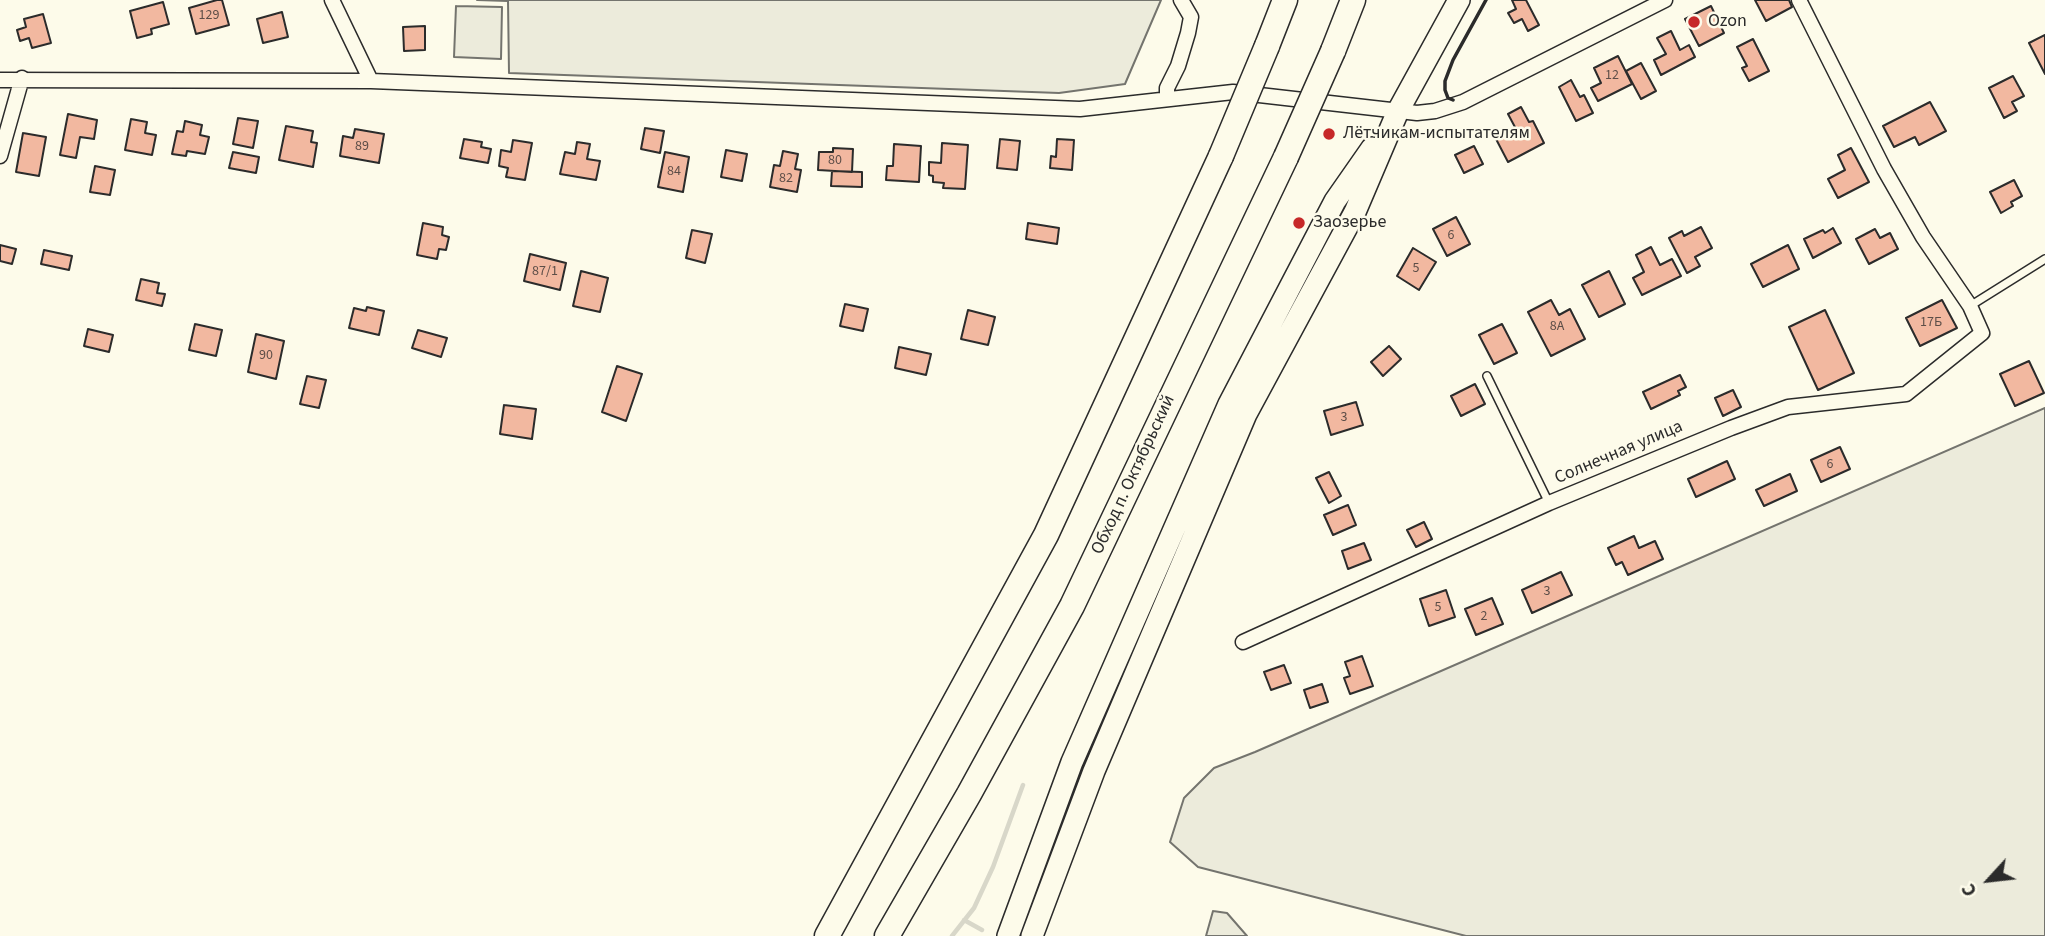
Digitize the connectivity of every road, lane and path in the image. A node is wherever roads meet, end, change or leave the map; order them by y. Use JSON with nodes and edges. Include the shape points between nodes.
{"nodes":[{"id":1,"x":332,"y":0,"type":"edge"},
{"id":2,"x":1181,"y":0,"type":"edge"},
{"id":3,"x":1285,"y":0,"type":"edge"},
{"id":4,"x":1353,"y":0,"type":"edge"},
{"id":5,"x":1459,"y":0,"type":"edge"},
{"id":6,"x":1665,"y":0,"type":"edge"},
{"id":7,"x":1799,"y":0,"type":"edge"},
{"id":8,"x":22,"y":78,"type":"junction"},
{"id":9,"x":0,"y":80,"type":"edge"},
{"id":10,"x":371,"y":81,"type":"junction"},
{"id":11,"x":1167,"y":99,"type":"junction"},
{"id":12,"x":1398,"y":111,"type":"junction"},
{"id":13,"x":0,"y":156,"type":"edge"},
{"id":14,"x":2045,"y":259,"type":"edge"},
{"id":15,"x":1970,"y":306,"type":"junction"},
{"id":16,"x":1487,"y":376,"type":"dead end"},
{"id":17,"x":1549,"y":503,"type":"junction"},
{"id":18,"x":1243,"y":642,"type":"dead end"},
{"id":19,"x":827,"y":936,"type":"edge"},
{"id":20,"x":887,"y":936,"type":"edge"},
{"id":21,"x":1008,"y":936,"type":"edge"},
{"id":22,"x":1032,"y":936,"type":"edge"}],
"edges":[{"from":1,"to":10,"type":"street"},
{"from":2,"to":11,"type":"street","via":[[1191,17]]},
{"from":3,"to":19,"type":"highway","bridge":true,"via":[[1221,156],[1046,535]]},
{"from":4,"to":20,"type":"highway","name":"Обход п. Октябрьский","bridge":true,"via":[[1286,157],[1072,606]]},
{"from":5,"to":12,"type":"main road"},
{"from":6,"to":12,"type":"street","via":[[1463,102],[1435,111]]},
{"from":7,"to":15,"type":"street","via":[[1884,169]]},
{"from":8,"to":9,"type":"street"},
{"from":8,"to":10,"type":"street"},
{"from":8,"to":13,"type":"street"},
{"from":10,"to":11,"type":"street","via":[[1080,109]]},
{"from":11,"to":12,"type":"street","via":[[1241,92]]},
{"from":12,"to":21,"type":"main road","via":[[1335,201],[1229,404],[1072,762]]},
{"from":12,"to":22,"type":"main road","via":[[1355,212],[1246,414],[1094,771]]},
{"from":14,"to":15,"type":"lane"},
{"from":15,"to":17,"type":"street","name":"Солнечная улица","via":[[1982,333],[1906,394],[1788,407]]},
{"from":16,"to":17,"type":"lane"},
{"from":17,"to":18,"type":"street","name":"Солнечная улица"}]}
